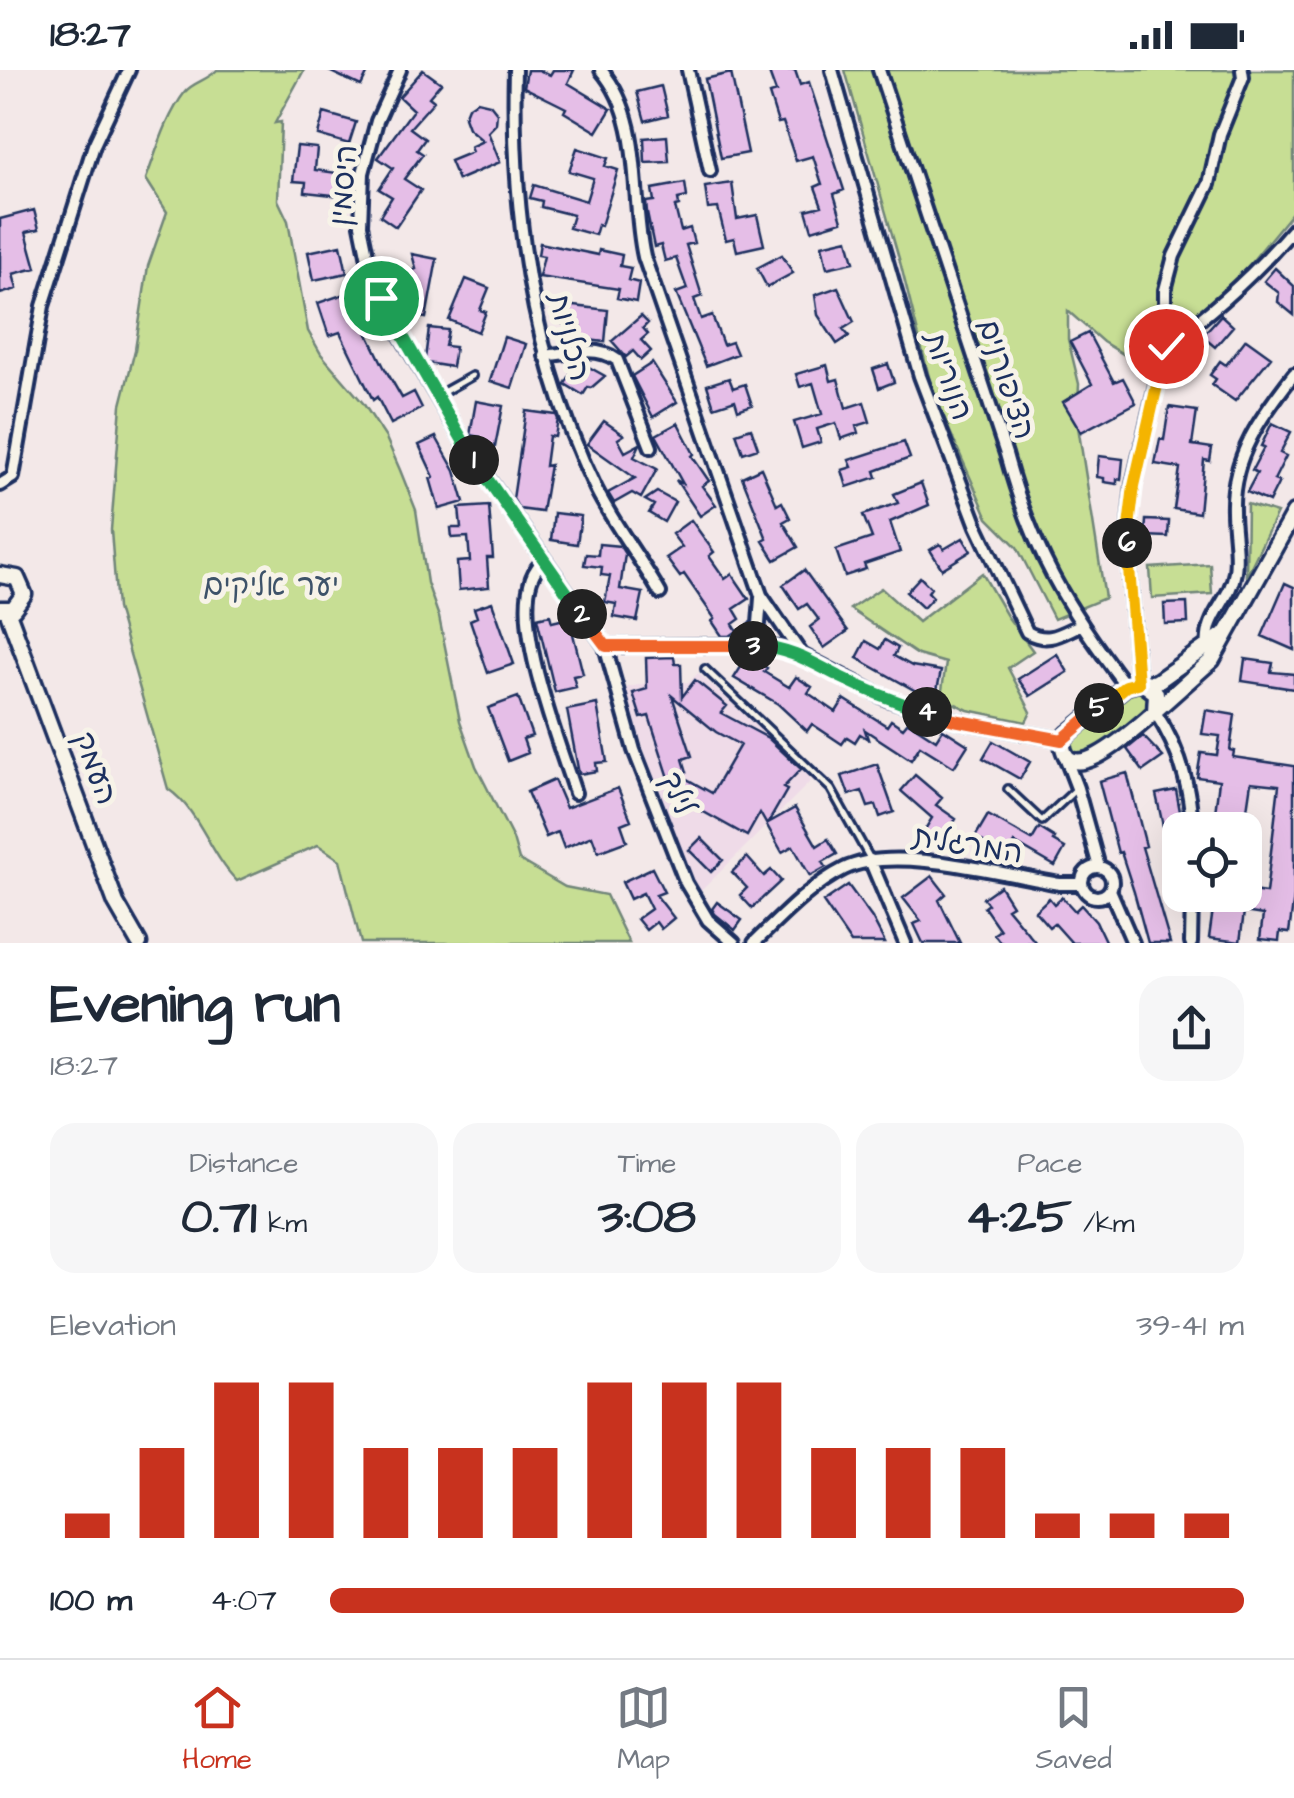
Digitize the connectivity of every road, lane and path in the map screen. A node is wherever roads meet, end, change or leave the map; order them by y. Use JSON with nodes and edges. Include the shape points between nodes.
{"nodes":[{"id":1,"x":129,"y":70,"type":"edge"},
{"id":2,"x":400,"y":70,"type":"edge"},
{"id":3,"x":515,"y":70,"type":"edge"},
{"id":4,"x":600,"y":70,"type":"edge"},
{"id":5,"x":688,"y":70,"type":"edge"},
{"id":6,"x":832,"y":70,"type":"edge"},
{"id":7,"x":879,"y":70,"type":"edge"},
{"id":8,"x":1242,"y":70,"type":"edge"},
{"id":9,"x":710,"y":171,"type":"dead end"},
{"id":10,"x":1294,"y":228,"type":"edge"},
{"id":11,"x":1166,"y":346,"type":"junction"},
{"id":12,"x":546,"y":356,"type":"junction"},
{"id":13,"x":1294,"y":374,"type":"edge"},
{"id":14,"x":472,"y":376,"type":"dead end"},
{"id":15,"x":436,"y":396,"type":"junction"},
{"id":16,"x":651,"y":447,"type":"dead end"},
{"id":17,"x":0,"y":485,"type":"edge"},
{"id":18,"x":1294,"y":512,"type":"edge"},
{"id":19,"x":544,"y":561,"type":"junction"},
{"id":20,"x":2,"y":570,"type":"edge"},
{"id":21,"x":660,"y":593,"type":"dead end"},
{"id":22,"x":761,"y":595,"type":"junction"},
{"id":23,"x":3,"y":610,"type":"edge"},
{"id":24,"x":1080,"y":625,"type":"junction"},
{"id":25,"x":740,"y":645,"type":"junction"},
{"id":26,"x":606,"y":646,"type":"junction"},
{"id":27,"x":1209,"y":654,"type":"junction"},
{"id":28,"x":802,"y":655,"type":"junction"},
{"id":29,"x":705,"y":669,"type":"dead end"},
{"id":30,"x":1135,"y":684,"type":"junction"},
{"id":31,"x":1156,"y":710,"type":"junction"},
{"id":32,"x":1063,"y":745,"type":"junction"},
{"id":33,"x":1097,"y":758,"type":"junction"},
{"id":34,"x":1077,"y":788,"type":"junction"},
{"id":35,"x":1008,"y":789,"type":"dead end"},
{"id":36,"x":575,"y":793,"type":"dead end"},
{"id":37,"x":1190,"y":812,"type":"edge"},
{"id":38,"x":870,"y":860,"type":"junction"},
{"id":39,"x":1099,"y":867,"type":"junction"},
{"id":40,"x":1082,"y":884,"type":"junction"},
{"id":41,"x":1110,"y":890,"type":"junction"},
{"id":42,"x":1192,"y":912,"type":"edge"},
{"id":43,"x":139,"y":943,"type":"edge"},
{"id":44,"x":734,"y":943,"type":"edge"},
{"id":45,"x":754,"y":943,"type":"edge"},
{"id":46,"x":905,"y":943,"type":"edge"},
{"id":47,"x":1133,"y":943,"type":"edge"},
{"id":48,"x":1192,"y":943,"type":"edge"}],
"edges":[{"from":1,"to":17,"type":"street","via":[[94,145],[49,288],[14,477]]},
{"from":2,"to":15,"type":"street","name":"היסמין","via":[[370,142],[362,226],[376,286]]},
{"from":3,"to":12,"type":"street","name":"הכלניות","via":[[520,219]]},
{"from":4,"to":22,"type":"street","via":[[628,123],[644,257]]},
{"from":5,"to":9,"type":"street"},
{"from":6,"to":24,"type":"street","name":"הנוריות","via":[[920,376],[977,526],[1028,632],[1050,640]]},
{"from":7,"to":24,"type":"street","name":"הציפורנים","via":[[1021,510]]},
{"from":8,"to":11,"type":"street","via":[[1209,184],[1174,256],[1164,308]]},
{"from":10,"to":11,"type":"street","via":[[1256,272]]},
{"from":11,"to":30,"type":"street","via":[[1128,525]]},
{"from":12,"to":16,"type":"street","via":[[599,352],[617,360]]},
{"from":12,"to":21,"type":"street","name":"הכלניות","via":[[595,487]]},
{"from":13,"to":27,"type":"street","via":[[1249,438],[1236,470],[1235,573],[1213,612]]},
{"from":14,"to":15,"type":"lane"},
{"from":15,"to":19,"type":"street","name":"היסמין"},
{"from":18,"to":27,"type":"street"},
{"from":19,"to":26,"type":"street","name":"היסמין"},
{"from":19,"to":36,"type":"street","via":[[529,582],[528,632]]},
{"from":20,"to":23,"type":"street","via":[[23,588],[18,605]]},
{"from":22,"to":25,"type":"street","via":[[759,624]]},
{"from":22,"to":28,"type":"street"},
{"from":23,"to":43,"type":"street","name":"העמק","via":[[116,902]]},
{"from":24,"to":30,"type":"street","name":"הציפורנים"},
{"from":25,"to":26,"type":"street"},
{"from":25,"to":28,"type":"street"},
{"from":26,"to":44,"type":"street","name":"לילך","via":[[638,760],[686,883],[708,920]]},
{"from":27,"to":30,"type":"street","via":[[1155,684]]},
{"from":27,"to":31,"type":"street"},
{"from":28,"to":32,"type":"street","via":[[887,698]]},
{"from":29,"to":38,"type":"lane","via":[[832,789]]},
{"from":30,"to":31,"type":"street","via":[[1156,693]]},
{"from":30,"to":32,"type":"street"},
{"from":31,"to":33,"type":"street"},
{"from":31,"to":37,"type":"street","via":[[1187,780]]},
{"from":32,"to":33,"type":"street","via":[[1076,761]]},
{"from":32,"to":34,"type":"street"},
{"from":33,"to":34,"type":"street","via":[[1081,766]]},
{"from":34,"to":35,"type":"lane","via":[[1042,822]]},
{"from":34,"to":39,"type":"street"},
{"from":38,"to":40,"type":"street","name":"המרגלית","via":[[899,858]]},
{"from":38,"to":45,"type":"street","name":"המרגלית","via":[[810,892]]},
{"from":38,"to":46,"type":"street"},
{"from":39,"to":40,"type":"street","via":[[1088,870]]},
{"from":39,"to":41,"type":"street","via":[[1111,875]]},
{"from":40,"to":41,"type":"street","via":[[1091,896]]},
{"from":41,"to":47,"type":"street"},
{"from":42,"to":48,"type":"street"}]}
